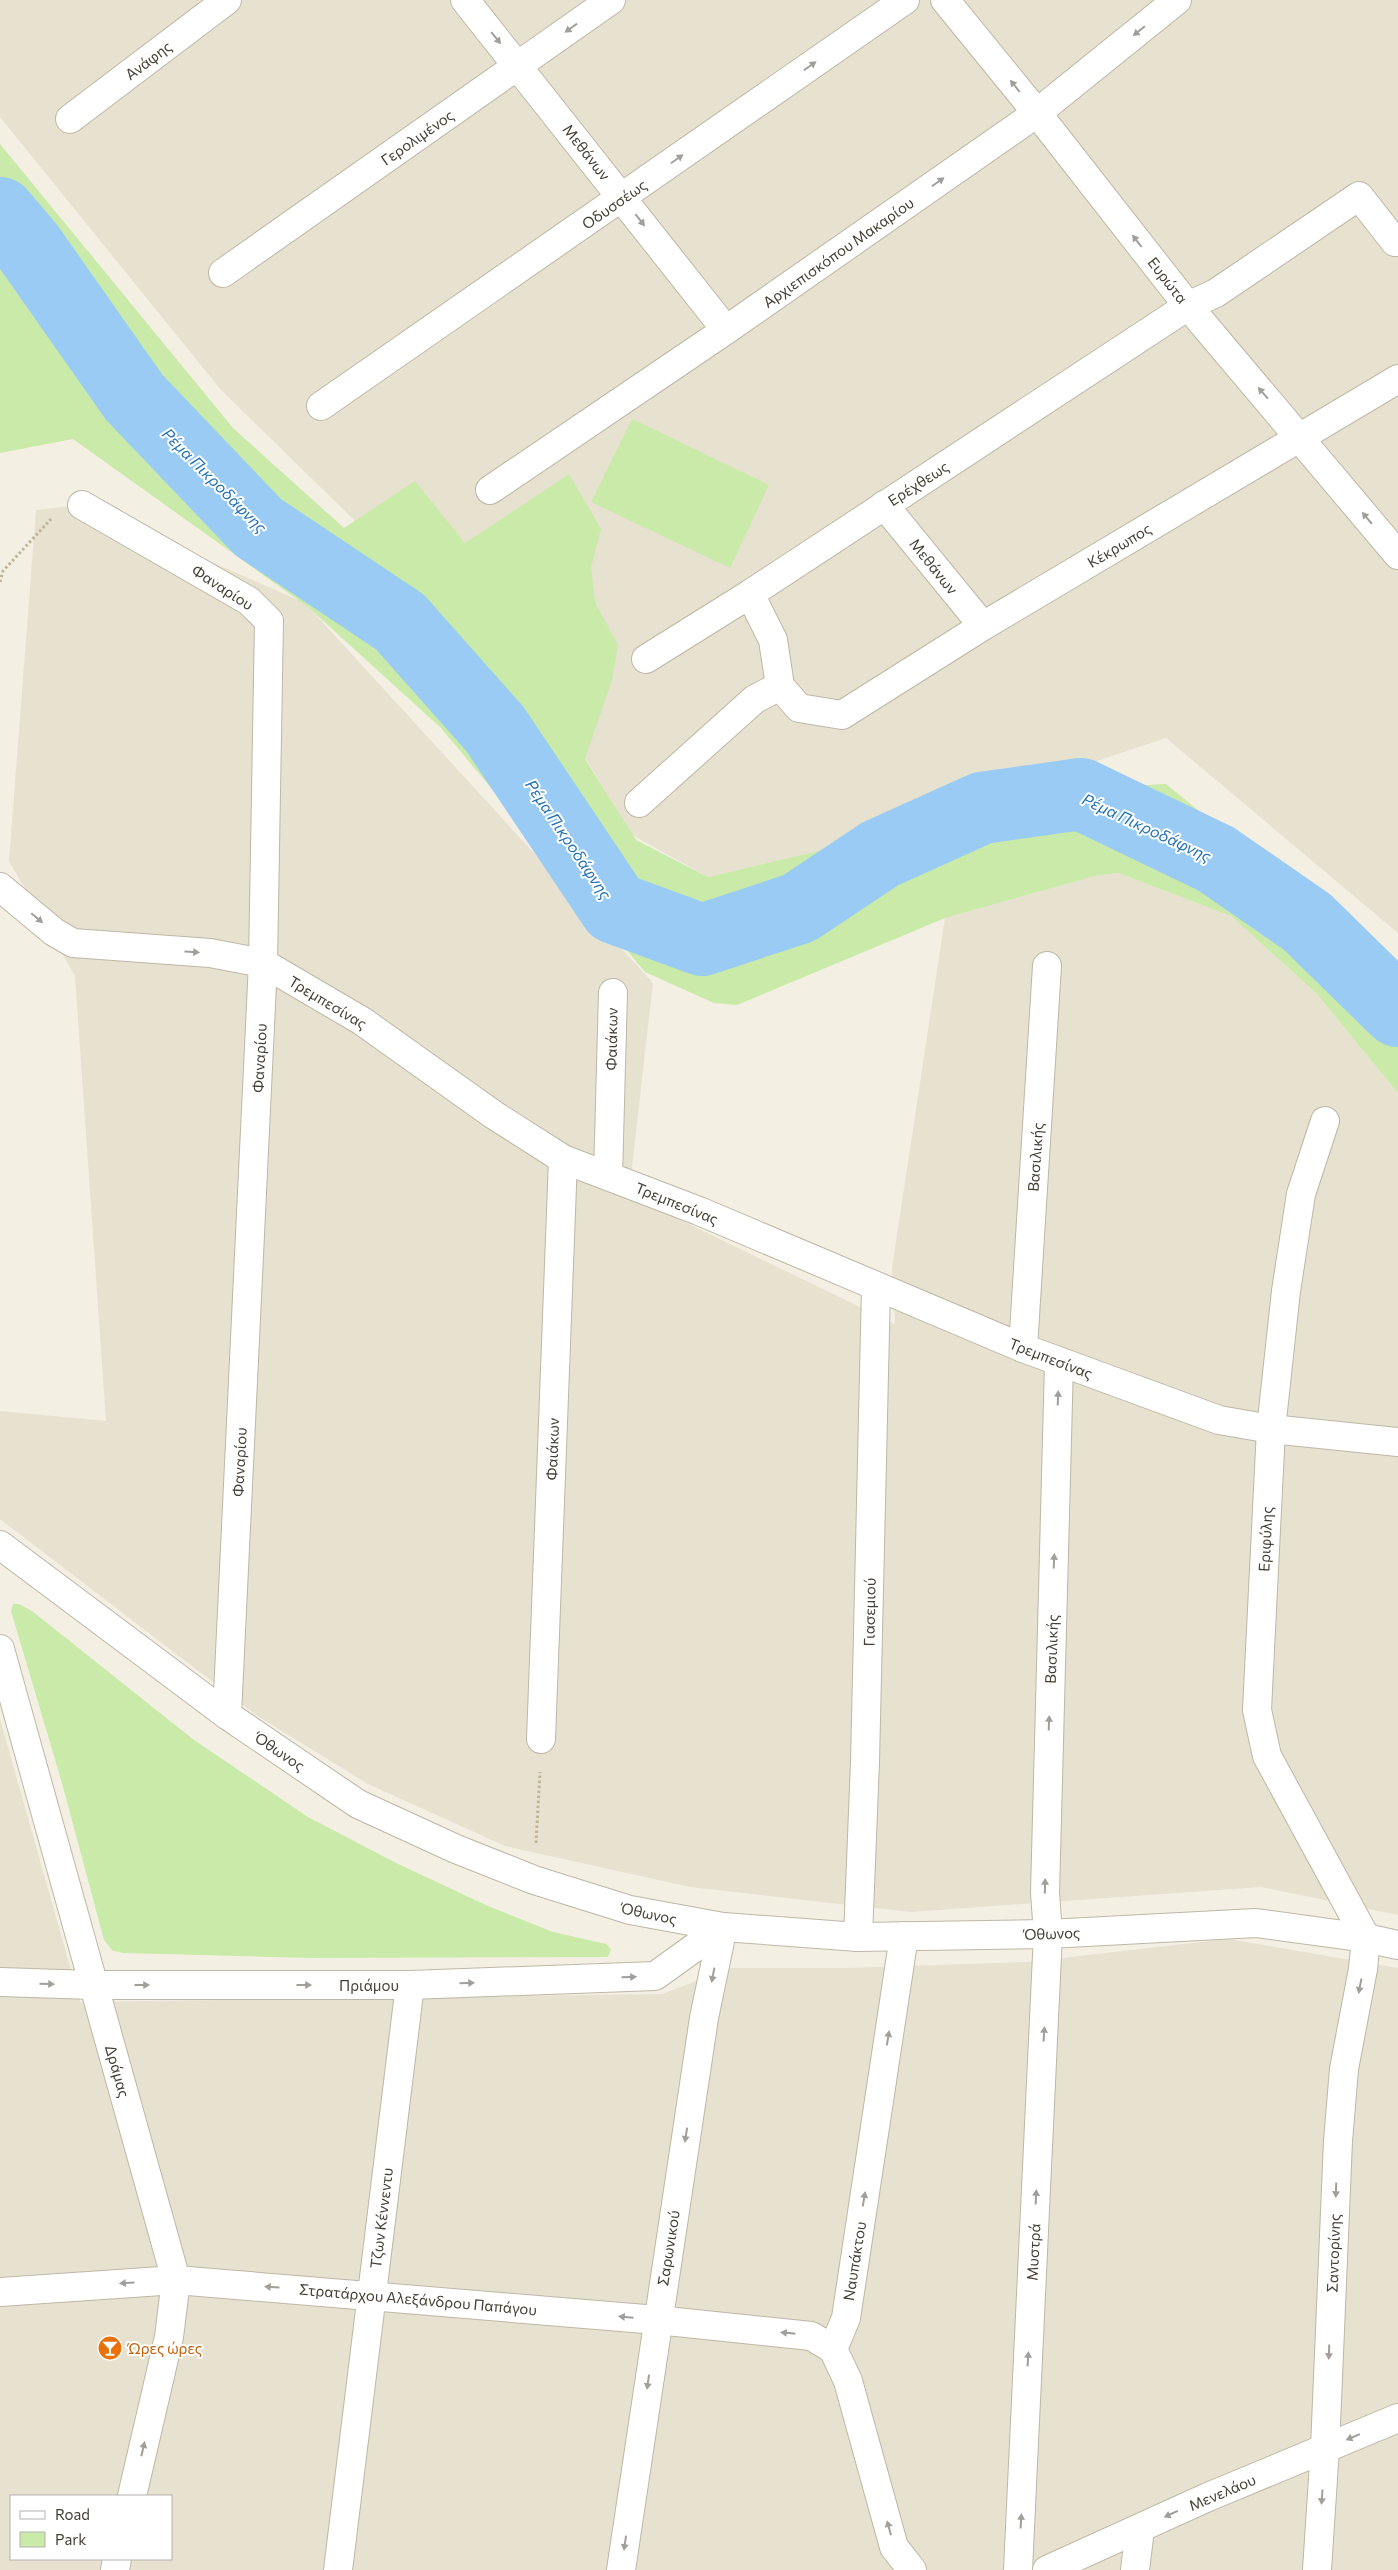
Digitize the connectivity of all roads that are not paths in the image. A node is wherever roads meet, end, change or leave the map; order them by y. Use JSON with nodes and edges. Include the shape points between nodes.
{"nodes":[{"id":1,"x":227,"y":0,"type":"edge"},
{"id":2,"x":465,"y":0,"type":"edge"},
{"id":3,"x":611,"y":0,"type":"edge"},
{"id":4,"x":905,"y":0,"type":"edge"},
{"id":5,"x":945,"y":0,"type":"edge"},
{"id":6,"x":1177,"y":0,"type":"edge"},
{"id":7,"x":519,"y":66,"type":"junction"},
{"id":8,"x":1037,"y":113,"type":"junction"},
{"id":9,"x":70,"y":119,"type":"dead end"},
{"id":10,"x":623,"y":197,"type":"junction"},
{"id":11,"x":1395,"y":242,"type":"dead end"},
{"id":12,"x":223,"y":273,"type":"dead end"},
{"id":13,"x":1188,"y":306,"type":"junction"},
{"id":14,"x":726,"y":330,"type":"junction"},
{"id":15,"x":1398,"y":379,"type":"edge"},
{"id":16,"x":321,"y":406,"type":"dead end"},
{"id":17,"x":1300,"y":437,"type":"junction"},
{"id":18,"x":490,"y":490,"type":"dead end"},
{"id":19,"x":82,"y":505,"type":"road end"},
{"id":20,"x":884,"y":505,"type":"junction"},
{"id":21,"x":1398,"y":555,"type":"edge"},
{"id":22,"x":750,"y":594,"type":"junction"},
{"id":23,"x":983,"y":626,"type":"junction"},
{"id":24,"x":646,"y":659,"type":"dead end"},
{"id":25,"x":780,"y":686,"type":"junction"},
{"id":26,"x":639,"y":804,"type":"dead end"},
{"id":27,"x":0,"y":887,"type":"edge"},
{"id":28,"x":263,"y":963,"type":"junction"},
{"id":29,"x":1047,"y":966,"type":"dead end"},
{"id":30,"x":613,"y":993,"type":"dead end"},
{"id":31,"x":1325,"y":1121,"type":"dead end"},
{"id":32,"x":563,"y":1159,"type":"junction"},
{"id":33,"x":608,"y":1176,"type":"junction"},
{"id":34,"x":876,"y":1287,"type":"junction"},
{"id":35,"x":1023,"y":1348,"type":"junction"},
{"id":36,"x":1059,"y":1362,"type":"junction"},
{"id":37,"x":1271,"y":1429,"type":"junction"},
{"id":38,"x":1398,"y":1442,"type":"edge"},
{"id":39,"x":0,"y":1545,"type":"edge"},
{"id":40,"x":0,"y":1649,"type":"edge"},
{"id":41,"x":227,"y":1716,"type":"junction"},
{"id":42,"x":541,"y":1739,"type":"road end"},
{"id":43,"x":722,"y":1927,"type":"junction"},
{"id":44,"x":1048,"y":1934,"type":"junction"},
{"id":45,"x":904,"y":1936,"type":"junction"},
{"id":46,"x":858,"y":1937,"type":"junction"},
{"id":47,"x":1366,"y":1938,"type":"junction"},
{"id":48,"x":1398,"y":1945,"type":"edge"},
{"id":49,"x":0,"y":1982,"type":"edge"},
{"id":50,"x":410,"y":1985,"type":"junction"},
{"id":51,"x":93,"y":1986,"type":"junction"},
{"id":52,"x":176,"y":2280,"type":"junction"},
{"id":53,"x":0,"y":2292,"type":"edge"},
{"id":54,"x":371,"y":2295,"type":"junction"},
{"id":55,"x":657,"y":2320,"type":"junction"},
{"id":56,"x":833,"y":2349,"type":"junction"},
{"id":57,"x":1398,"y":2418,"type":"edge"},
{"id":58,"x":1326,"y":2448,"type":"junction"},
{"id":59,"x":132,"y":2495,"type":"edge"},
{"id":60,"x":1140,"y":2529,"type":"junction"},
{"id":61,"x":338,"y":2570,"type":"edge"},
{"id":62,"x":621,"y":2570,"type":"edge"},
{"id":63,"x":912,"y":2570,"type":"edge"},
{"id":64,"x":1018,"y":2570,"type":"edge"},
{"id":65,"x":1047,"y":2570,"type":"edge"},
{"id":66,"x":1135,"y":2570,"type":"edge"},
{"id":67,"x":1317,"y":2570,"type":"edge"}],
"edges":[{"from":1,"to":9,"type":"street","name":"Ανάφης"},
{"from":2,"to":7,"type":"street","name":"Μεθάνων","one_way":true},
{"from":3,"to":7,"type":"street","name":"Γερολιμένος","one_way":true},
{"from":10,"to":4,"type":"street","name":"Οδυσσέως","one_way":true},
{"from":8,"to":5,"type":"street","name":"Ευρώτα","one_way":true},
{"from":6,"to":8,"type":"street","name":"Αρχιεπισκόπου Μακαρίου","one_way":true},
{"from":7,"to":10,"type":"street","name":"Μεθάνων"},
{"from":7,"to":12,"type":"street","name":"Γερολιμένος"},
{"from":13,"to":8,"type":"street","name":"Ευρώτα","one_way":true},
{"from":14,"to":8,"type":"street","name":"Αρχιεπισκόπου Μακαρίου","one_way":true},
{"from":10,"to":14,"type":"street","name":"Μεθάνων","one_way":true},
{"from":10,"to":16,"type":"street","name":"Οδυσσέως"},
{"from":11,"to":13,"type":"street","name":"Ερέχθεως","via":[[1360,196],[1216,293]]},
{"from":17,"to":13,"type":"street","name":"Ευρώτα","one_way":true},
{"from":13,"to":20,"type":"street","name":"Ερέχθεως"},
{"from":14,"to":18,"type":"street","name":"Αρχιεπισκόπου Μακαρίου"},
{"from":15,"to":17,"type":"street","name":"Κέκρωπος"},
{"from":21,"to":17,"type":"street","name":"Ευρώτα","one_way":true},
{"from":17,"to":23,"type":"street","name":"Κέκρωπος"},
{"from":19,"to":28,"type":"street","name":"Φαναρίου","via":[[249,600],[269,621]]},
{"from":20,"to":22,"type":"street","name":"Ερέχθεως"},
{"from":20,"to":23,"type":"street","name":"Μεθάνων"},
{"from":22,"to":24,"type":"street","name":"Ερέχθεως"},
{"from":22,"to":25,"type":"street","via":[[773,640]]},
{"from":23,"to":25,"type":"street","name":"Κέκρωπος","via":[[842,715],[799,708]]},
{"from":25,"to":26,"type":"street","via":[[755,699]]},
{"from":27,"to":28,"type":"street","name":"Τρεμπεσίνας","one_way":true,"via":[[54,932],[73,943],[210,953]]},
{"from":28,"to":32,"type":"street","name":"Τρεμπεσίνας","via":[[362,1021],[494,1115]]},
{"from":28,"to":41,"type":"street","name":"Φαναρίου"},
{"from":29,"to":35,"type":"street","name":"Βασιλικής"},
{"from":30,"to":33,"type":"street","name":"Φαιάκων"},
{"from":31,"to":37,"type":"street","name":"Εριφύλης","via":[[1301,1194],[1286,1291]]},
{"from":32,"to":33,"type":"street","name":"Τρεμπεσίνας"},
{"from":32,"to":42,"type":"street","name":"Φαιάκων"},
{"from":33,"to":34,"type":"street","name":"Τρεμπεσίνας"},
{"from":34,"to":35,"type":"street","name":"Τρεμπεσίνας"},
{"from":34,"to":46,"type":"street","name":"Γιασεμιού"},
{"from":35,"to":36,"type":"street","name":"Τρεμπεσίνας"},
{"from":36,"to":37,"type":"street","name":"Τρεμπεσίνας","via":[[1219,1420]]},
{"from":44,"to":36,"type":"street","name":"Βασιλικής","one_way":true,"via":[[1045,1894]]},
{"from":37,"to":38,"type":"street","name":"Τρεμπεσίνας"},
{"from":37,"to":47,"type":"street","name":"Εριφύλης","via":[[1257,1710],[1267,1756]]},
{"from":39,"to":41,"type":"street","name":"Όθωνος"},
{"from":40,"to":51,"type":"street","name":"Δράμας"},
{"from":41,"to":43,"type":"street","name":"Όθωνος","via":[[358,1804],[456,1849],[534,1880],[630,1910]]},
{"from":43,"to":46,"type":"street","name":"Όθωνος"},
{"from":50,"to":43,"type":"street","name":"Πριάμου","one_way":true,"via":[[655,1976]]},
{"from":43,"to":55,"type":"street","name":"Σαρωνικού","one_way":true,"via":[[704,2018]]},
{"from":44,"to":45,"type":"street","name":"Όθωνος"},
{"from":44,"to":47,"type":"street","name":"Όθωνος","via":[[1256,1923]]},
{"from":64,"to":44,"type":"street","name":"Μυστρά","one_way":true},
{"from":45,"to":46,"type":"street","name":"Όθωνος"},
{"from":56,"to":45,"type":"street","name":"Ναυπάκτου","one_way":true,"via":[[846,2318]]},
{"from":47,"to":48,"type":"street","name":"Όθωνος"},
{"from":47,"to":58,"type":"street","name":"Σαντορίνης","one_way":true,"via":[[1344,2070],[1338,2141]]},
{"from":49,"to":51,"type":"street","name":"Πριάμου","one_way":true},
{"from":51,"to":50,"type":"street","name":"Πριάμου","one_way":true},
{"from":50,"to":54,"type":"street","name":"Τζων Κέννεντυ"},
{"from":51,"to":52,"type":"street","name":"Δράμας"},
{"from":52,"to":53,"type":"street","name":"Στρατάρχου Αλεξάνδρου Παπάγου","one_way":true},
{"from":54,"to":52,"type":"street","name":"Στρατάρχου Αλεξάνδρου Παπάγου","one_way":true},
{"from":59,"to":52,"type":"street","name":"Δράμας","one_way":true,"via":[[169,2337]]},
{"from":55,"to":54,"type":"street","name":"Στρατάρχου Αλεξάνδρου Παπάγου","one_way":true},
{"from":54,"to":61,"type":"street","name":"Τζων Κέννεντυ"},
{"from":56,"to":55,"type":"street","name":"Στρατάρχου Αλεξάνδρου Παπάγου","one_way":true,"via":[[811,2336]]},
{"from":55,"to":62,"type":"street","name":"Σαρωνικού","one_way":true},
{"from":63,"to":56,"type":"street","one_way":true,"via":[[894,2547],[848,2381]]},
{"from":57,"to":58,"type":"street","name":"Μενελάου","one_way":true},
{"from":58,"to":60,"type":"street","name":"Μενελάου","one_way":true},
{"from":58,"to":67,"type":"street","name":"Σαντορίνης","one_way":true},
{"from":60,"to":65,"type":"street","name":"Μενελάου"},
{"from":60,"to":66,"type":"street"}]}
